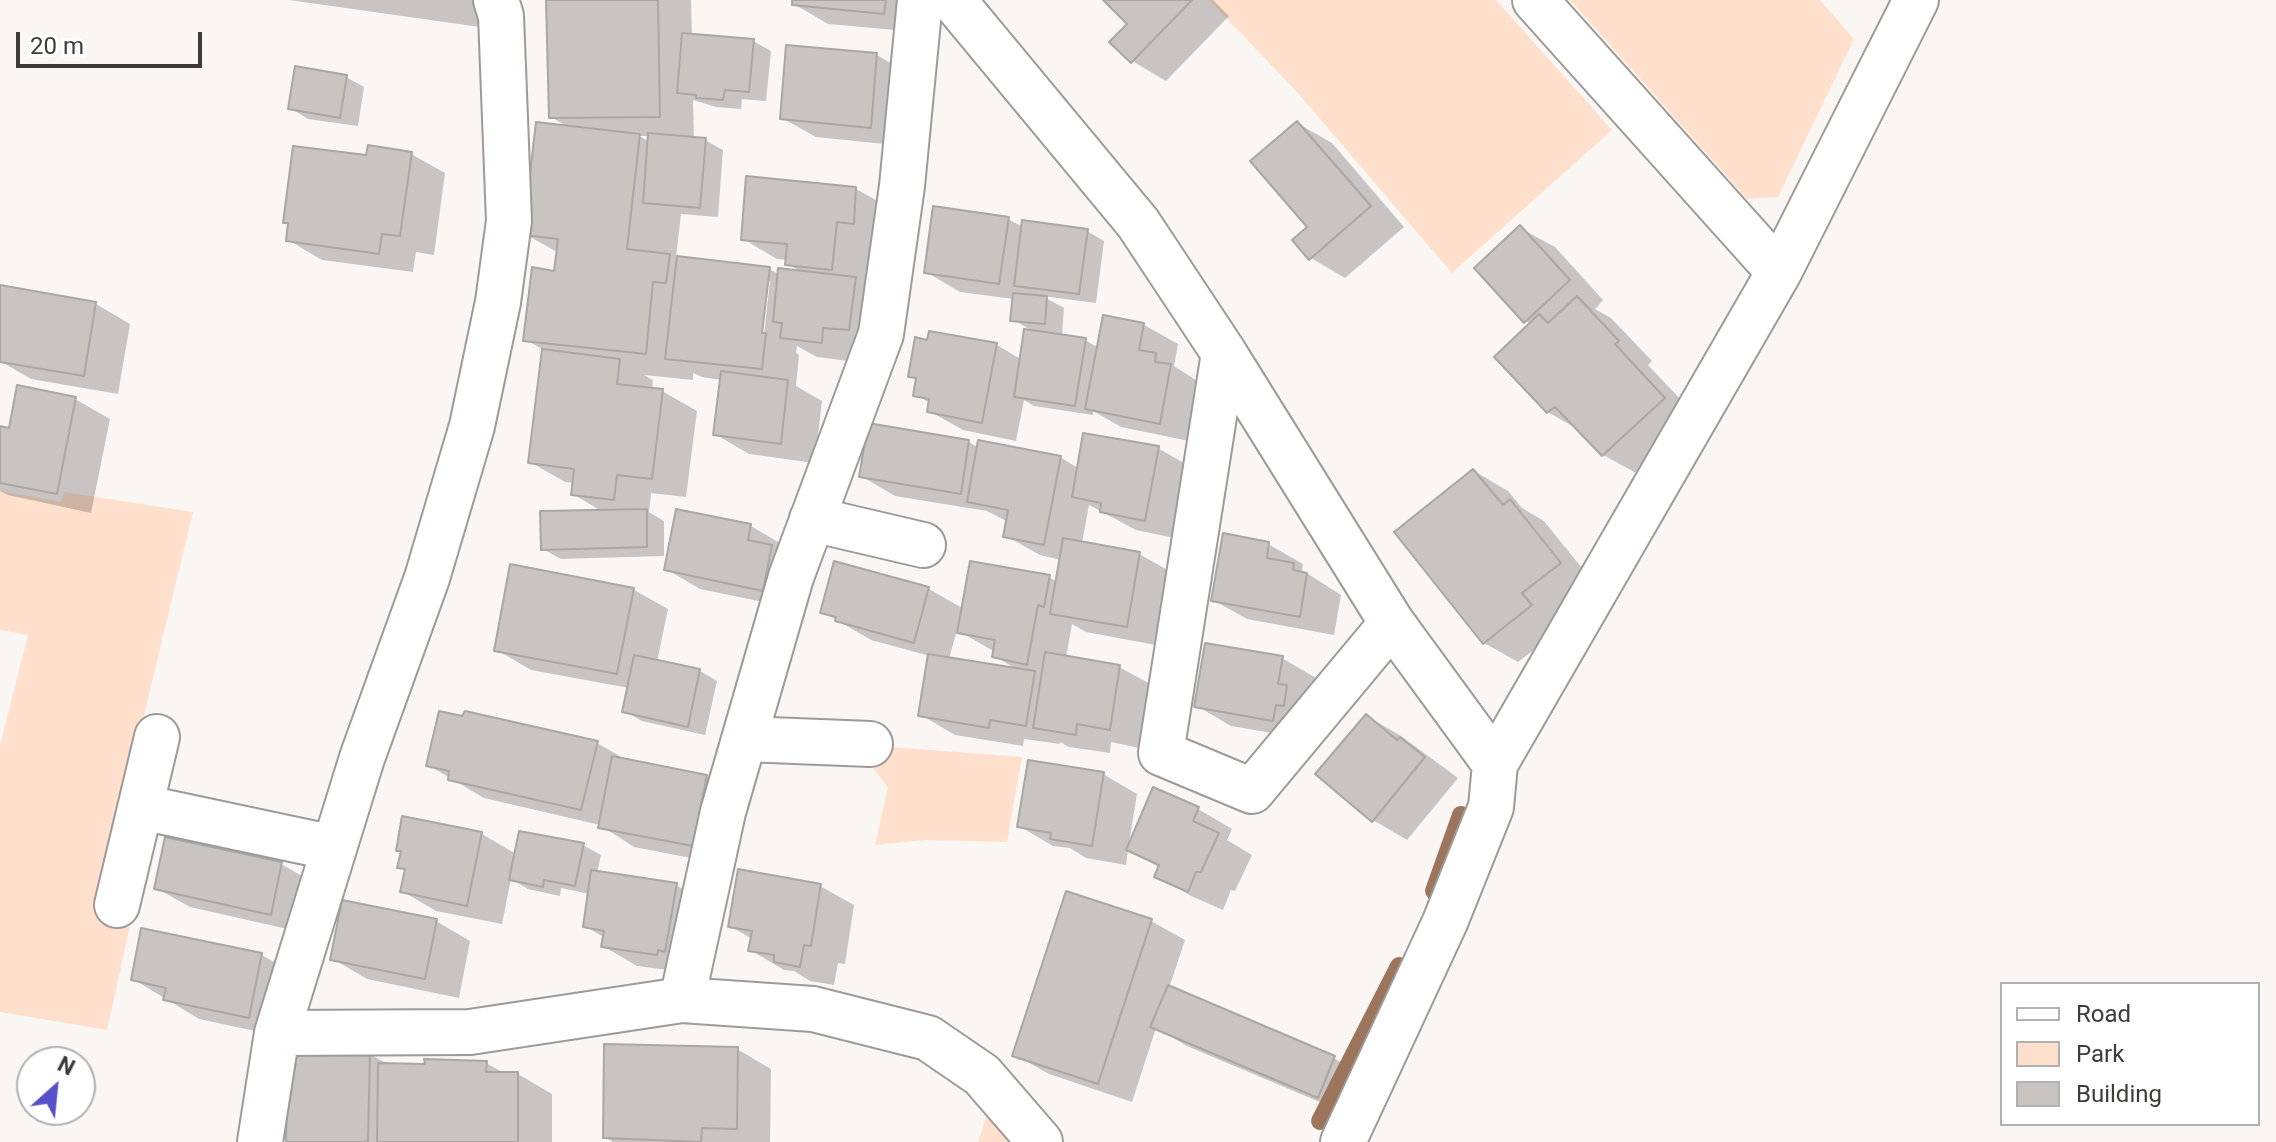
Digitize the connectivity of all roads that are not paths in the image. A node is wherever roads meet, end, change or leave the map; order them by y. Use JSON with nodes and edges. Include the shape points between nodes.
{"nodes":[{"id":1,"x":496,"y":0,"type":"edge"},
{"id":2,"x":920,"y":0,"type":"edge"},
{"id":3,"x":953,"y":0,"type":"edge"},
{"id":4,"x":1535,"y":0,"type":"edge"},
{"id":5,"x":1916,"y":0,"type":"edge"},
{"id":6,"x":1779,"y":272,"type":"junction"},
{"id":7,"x":1224,"y":353,"type":"junction"},
{"id":8,"x":812,"y":519,"type":"junction"},
{"id":9,"x":923,"y":545,"type":"dead end"},
{"id":10,"x":1392,"y":623,"type":"junction"},
{"id":11,"x":157,"y":737,"type":"dead end"},
{"id":12,"x":745,"y":739,"type":"junction"},
{"id":13,"x":870,"y":744,"type":"dead end"},
{"id":14,"x":1495,"y":764,"type":"junction"},
{"id":15,"x":141,"y":807,"type":"junction"},
{"id":16,"x":334,"y":848,"type":"junction"},
{"id":17,"x":117,"y":905,"type":"dead end"},
{"id":18,"x":682,"y":1000,"type":"junction"},
{"id":19,"x":277,"y":1033,"type":"junction"},
{"id":20,"x":260,"y":1142,"type":"edge"},
{"id":21,"x":1040,"y":1142,"type":"edge"},
{"id":22,"x":1343,"y":1142,"type":"edge"}],
"edges":[{"from":1,"to":16,"type":"street","via":[[501,16],[509,221],[498,302],[472,426],[427,578]]},
{"from":2,"to":8,"type":"street","via":[[881,334]]},
{"from":3,"to":7,"type":"street","via":[[1138,223]]},
{"from":4,"to":6,"type":"street"},
{"from":5,"to":6,"type":"street"},
{"from":6,"to":14,"type":"street"},
{"from":7,"to":10,"type":"street"},
{"from":7,"to":10,"type":"street","via":[[1161,753],[1252,791]]},
{"from":8,"to":9,"type":"street"},
{"from":8,"to":12,"type":"street"},
{"from":10,"to":14,"type":"street"},
{"from":11,"to":15,"type":"street"},
{"from":12,"to":13,"type":"street"},
{"from":12,"to":18,"type":"street","via":[[723,812]]},
{"from":14,"to":22,"type":"street","via":[[1491,807],[1445,922]]},
{"from":15,"to":16,"type":"street"},
{"from":15,"to":17,"type":"street"},
{"from":16,"to":19,"type":"street"},
{"from":18,"to":19,"type":"street","via":[[470,1032]]},
{"from":18,"to":21,"type":"street","via":[[813,1009],[928,1038],[982,1075]]},
{"from":19,"to":20,"type":"street"}]}
